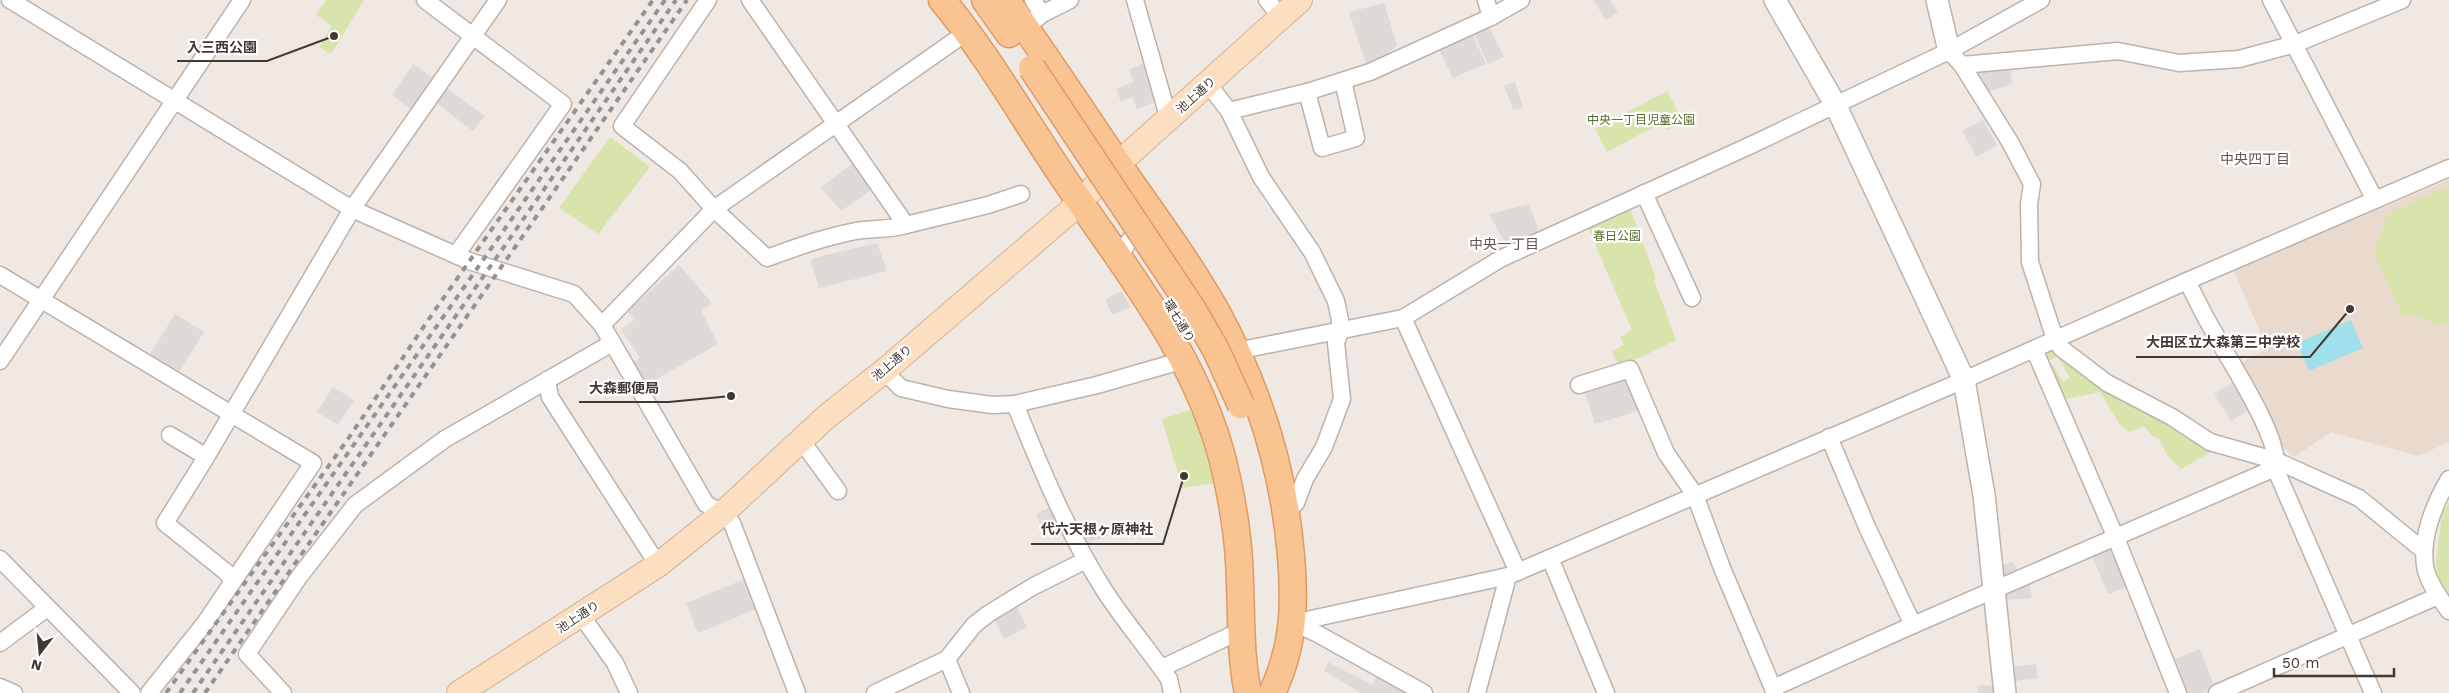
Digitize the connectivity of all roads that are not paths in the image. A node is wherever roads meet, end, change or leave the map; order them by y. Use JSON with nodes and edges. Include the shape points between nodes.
{"nodes":[{"id":1,"x":10,"y":0,"type":"edge"},
{"id":2,"x":242,"y":0,"type":"edge"},
{"id":3,"x":425,"y":0,"type":"edge"},
{"id":4,"x":498,"y":0,"type":"edge"},
{"id":5,"x":708,"y":0,"type":"edge"},
{"id":6,"x":750,"y":0,"type":"edge"},
{"id":7,"x":942,"y":0,"type":"edge"},
{"id":8,"x":964,"y":0,"type":"edge"},
{"id":9,"x":985,"y":0,"type":"edge"},
{"id":10,"x":1006,"y":0,"type":"edge"},
{"id":11,"x":1033,"y":0,"type":"edge"},
{"id":12,"x":1070,"y":0,"type":"edge"},
{"id":13,"x":1135,"y":0,"type":"edge"},
{"id":14,"x":1300,"y":0,"type":"edge"},
{"id":15,"x":1486,"y":0,"type":"edge"},
{"id":16,"x":1521,"y":0,"type":"edge"},
{"id":17,"x":1775,"y":0,"type":"edge"},
{"id":18,"x":1938,"y":0,"type":"edge"},
{"id":19,"x":2041,"y":0,"type":"edge"},
{"id":20,"x":2271,"y":0,"type":"edge"},
{"id":21,"x":2402,"y":0,"type":"edge"},
{"id":22,"x":1274,"y":9,"type":"edge"},
{"id":23,"x":1491,"y":16,"type":"junction"},
{"id":24,"x":1034,"y":21,"type":"junction"},
{"id":25,"x":967,"y":32,"type":"junction"},
{"id":26,"x":472,"y":37,"type":"junction"},
{"id":27,"x":2295,"y":44,"type":"junction"},
{"id":28,"x":1956,"y":58,"type":"junction"},
{"id":29,"x":1024,"y":72,"type":"junction"},
{"id":30,"x":1343,"y":82,"type":"junction"},
{"id":31,"x":1208,"y":84,"type":"junction"},
{"id":32,"x":1307,"y":92,"type":"junction"},
{"id":33,"x":174,"y":100,"type":"junction"},
{"id":34,"x":1835,"y":104,"type":"junction"},
{"id":35,"x":1229,"y":111,"type":"junction"},
{"id":36,"x":1169,"y":120,"type":"junction"},
{"id":37,"x":834,"y":122,"type":"junction"},
{"id":38,"x":1118,"y":164,"type":"junction"},
{"id":39,"x":2449,"y":168,"type":"edge"},
{"id":40,"x":1644,"y":193,"type":"junction"},
{"id":41,"x":1022,"y":194,"type":"dead end"},
{"id":42,"x":2375,"y":200,"type":"junction"},
{"id":43,"x":1080,"y":201,"type":"junction"},
{"id":44,"x":352,"y":209,"type":"junction"},
{"id":45,"x":714,"y":209,"type":"junction"},
{"id":46,"x":906,"y":225,"type":"junction"},
{"id":47,"x":1162,"y":229,"type":"junction"},
{"id":48,"x":456,"y":255,"type":"junction"},
{"id":49,"x":1121,"y":258,"type":"junction"},
{"id":50,"x":0,"y":274,"type":"edge"},
{"id":51,"x":2187,"y":281,"type":"junction"},
{"id":52,"x":1206,"y":295,"type":"junction"},
{"id":53,"x":1692,"y":298,"type":"dead end"},
{"id":54,"x":40,"y":300,"type":"junction"},
{"id":55,"x":1402,"y":318,"type":"junction"},
{"id":56,"x":1163,"y":322,"type":"junction"},
{"id":57,"x":602,"y":324,"type":"junction"},
{"id":58,"x":1340,"y":331,"type":"junction"},
{"id":59,"x":2056,"y":340,"type":"junction"},
{"id":60,"x":612,"y":343,"type":"junction"},
{"id":61,"x":2034,"y":348,"type":"junction"},
{"id":62,"x":1236,"y":351,"type":"junction"},
{"id":63,"x":0,"y":360,"type":"edge"},
{"id":64,"x":1184,"y":360,"type":"junction"},
{"id":65,"x":884,"y":371,"type":"junction"},
{"id":66,"x":547,"y":380,"type":"junction"},
{"id":67,"x":1964,"y":380,"type":"junction"},
{"id":68,"x":1579,"y":385,"type":"dead end"},
{"id":69,"x":1015,"y":404,"type":"junction"},
{"id":70,"x":1233,"y":407,"type":"junction"},
{"id":71,"x":231,"y":413,"type":"junction"},
{"id":72,"x":170,"y":435,"type":"dead end"},
{"id":73,"x":1829,"y":437,"type":"junction"},
{"id":74,"x":802,"y":440,"type":"junction"},
{"id":75,"x":205,"y":459,"type":"junction"},
{"id":76,"x":2276,"y":465,"type":"junction"},
{"id":77,"x":2449,"y":479,"type":"edge"},
{"id":78,"x":838,"y":491,"type":"dead end"},
{"id":79,"x":1695,"y":495,"type":"junction"},
{"id":80,"x":1286,"y":511,"type":"junction"},
{"id":81,"x":723,"y":513,"type":"junction"},
{"id":82,"x":2116,"y":538,"type":"junction"},
{"id":83,"x":2424,"y":551,"type":"junction"},
{"id":84,"x":1550,"y":558,"type":"junction"},
{"id":85,"x":0,"y":559,"type":"edge"},
{"id":86,"x":1086,"y":560,"type":"junction"},
{"id":87,"x":658,"y":565,"type":"junction"},
{"id":88,"x":1513,"y":574,"type":"junction"},
{"id":89,"x":233,"y":581,"type":"junction"},
{"id":90,"x":1995,"y":590,"type":"junction"},
{"id":91,"x":2438,"y":596,"type":"junction"},
{"id":92,"x":48,"y":608,"type":"junction"},
{"id":93,"x":2449,"y":611,"type":"edge"},
{"id":94,"x":581,"y":615,"type":"junction"},
{"id":95,"x":1293,"y":623,"type":"junction"},
{"id":96,"x":1913,"y":624,"type":"junction"},
{"id":97,"x":1240,"y":631,"type":"junction"},
{"id":98,"x":2348,"y":635,"type":"junction"},
{"id":99,"x":0,"y":642,"type":"edge"},
{"id":100,"x":946,"y":658,"type":"junction"},
{"id":101,"x":1162,"y":668,"type":"junction"},
{"id":102,"x":0,"y":687,"type":"edge"},
{"id":103,"x":1774,"y":691,"type":"edge"},
{"id":104,"x":14,"y":693,"type":"edge"},
{"id":105,"x":132,"y":693,"type":"edge"},
{"id":106,"x":149,"y":693,"type":"edge"},
{"id":107,"x":283,"y":693,"type":"edge"},
{"id":108,"x":459,"y":693,"type":"edge"},
{"id":109,"x":629,"y":693,"type":"edge"},
{"id":110,"x":797,"y":693,"type":"edge"},
{"id":111,"x":875,"y":693,"type":"edge"},
{"id":112,"x":961,"y":693,"type":"edge"},
{"id":113,"x":1172,"y":693,"type":"edge"},
{"id":114,"x":1249,"y":693,"type":"edge"},
{"id":115,"x":1271,"y":693,"type":"edge"},
{"id":116,"x":1424,"y":693,"type":"edge"},
{"id":117,"x":1478,"y":693,"type":"edge"},
{"id":118,"x":1606,"y":693,"type":"edge"},
{"id":119,"x":2006,"y":693,"type":"edge"},
{"id":120,"x":2178,"y":693,"type":"edge"},
{"id":121,"x":2217,"y":693,"type":"edge"},
{"id":122,"x":2373,"y":693,"type":"edge"}],
"edges":[{"from":1,"to":33,"type":"street"},
{"from":2,"to":33,"type":"street"},
{"from":3,"to":26,"type":"street"},
{"from":4,"to":26,"type":"street"},
{"from":5,"to":45,"type":"street","via":[[622,126],[680,171]]},
{"from":6,"to":37,"type":"street"},
{"from":7,"to":25,"type":"main road"},
{"from":8,"to":29,"type":"main road","name":"環七通り"},
{"from":9,"to":29,"type":"main road","name":"環七通り"},
{"from":10,"to":24,"type":"main road"},
{"from":11,"to":24,"type":"street"},
{"from":12,"to":24,"type":"street"},
{"from":13,"to":36,"type":"street"},
{"from":14,"to":22,"type":"main road","name":"池上通り"},
{"from":15,"to":23,"type":"street"},
{"from":16,"to":23,"type":"street"},
{"from":17,"to":34,"type":"street"},
{"from":18,"to":28,"type":"street"},
{"from":19,"to":28,"type":"street"},
{"from":20,"to":27,"type":"street"},
{"from":21,"to":27,"type":"street"},
{"from":22,"to":31,"type":"main road","name":"池上通り"},
{"from":23,"to":30,"type":"street"},
{"from":24,"to":38,"type":"main road"},
{"from":25,"to":37,"type":"street"},
{"from":25,"to":43,"type":"main road"},
{"from":26,"to":44,"type":"street"},
{"from":26,"to":48,"type":"street","via":[[563,104]]},
{"from":27,"to":28,"type":"street","via":[[2239,58],[2179,63],[2118,51]]},
{"from":27,"to":42,"type":"street"},
{"from":28,"to":34,"type":"street"},
{"from":28,"to":59,"type":"street","via":[[2010,142],[2032,184],[2030,262]]},
{"from":29,"to":70,"type":"main road","name":"環七通り"},
{"from":30,"to":32,"type":"street"},
{"from":30,"to":32,"type":"street","via":[[1356,138],[1322,148]]},
{"from":31,"to":35,"type":"street"},
{"from":31,"to":36,"type":"main road","name":"池上通り"},
{"from":32,"to":35,"type":"street"},
{"from":33,"to":44,"type":"street"},
{"from":33,"to":54,"type":"street"},
{"from":34,"to":40,"type":"street"},
{"from":34,"to":67,"type":"street"},
{"from":35,"to":58,"type":"street","via":[[1261,177],[1312,252],[1336,301]]},
{"from":36,"to":38,"type":"main road","name":"池上通り"},
{"from":37,"to":45,"type":"street"},
{"from":37,"to":46,"type":"street"},
{"from":38,"to":43,"type":"main road","name":"池上通り"},
{"from":38,"to":47,"type":"main road"},
{"from":39,"to":42,"type":"street"},
{"from":40,"to":53,"type":"street"},
{"from":40,"to":55,"type":"street","via":[[1502,258]]},
{"from":41,"to":46,"type":"street"},
{"from":42,"to":51,"type":"street"},
{"from":43,"to":49,"type":"main road"},
{"from":43,"to":65,"type":"main road","name":"池上通り"},
{"from":44,"to":48,"type":"street"},
{"from":44,"to":71,"type":"street"},
{"from":45,"to":46,"type":"street","via":[[767,258],[818,239]]},
{"from":45,"to":57,"type":"street"},
{"from":47,"to":49,"type":"street","via":[[1148,228],[1135,234]]},
{"from":47,"to":52,"type":"main road"},
{"from":48,"to":57,"type":"street","via":[[574,294]]},
{"from":49,"to":56,"type":"main road"},
{"from":50,"to":54,"type":"street"},
{"from":51,"to":59,"type":"street"},
{"from":51,"to":76,"type":"street","via":[[2272,441]]},
{"from":52,"to":56,"type":"street","via":[[1190,318]]},
{"from":52,"to":62,"type":"main road"},
{"from":54,"to":63,"type":"street"},
{"from":54,"to":71,"type":"street"},
{"from":55,"to":58,"type":"street"},
{"from":55,"to":88,"type":"street"},
{"from":56,"to":64,"type":"main road"},
{"from":57,"to":60,"type":"street"},
{"from":58,"to":62,"type":"street"},
{"from":58,"to":80,"type":"street","via":[[1336,343],[1342,398],[1324,447],[1296,503]]},
{"from":59,"to":61,"type":"street"},
{"from":59,"to":76,"type":"street","via":[[2061,348],[2107,383],[2172,417],[2210,442]]},
{"from":60,"to":66,"type":"street"},
{"from":60,"to":81,"type":"street","via":[[706,504]]},
{"from":61,"to":67,"type":"street"},
{"from":61,"to":82,"type":"street"},
{"from":62,"to":80,"type":"main road","via":[[1266,430]]},
{"from":64,"to":69,"type":"street"},
{"from":64,"to":97,"type":"main road","via":[[1212,424],[1230,492],[1239,560]]},
{"from":65,"to":69,"type":"street","via":[[901,388],[948,399],[992,405]]},
{"from":65,"to":74,"type":"main road","name":"池上通り"},
{"from":66,"to":87,"type":"street","via":[[550,397]]},
{"from":66,"to":107,"type":"street","via":[[444,439],[355,505],[335,528],[247,654]]},
{"from":67,"to":73,"type":"street"},
{"from":67,"to":90,"type":"street","via":[[1984,495]]},
{"from":68,"to":79,"type":"street","via":[[1630,369],[1666,453]]},
{"from":69,"to":86,"type":"street","via":[[1038,463]]},
{"from":70,"to":114,"type":"main road","name":"環七通り","via":[[1250,508],[1257,575],[1257,623]]},
{"from":70,"to":115,"type":"main road","name":"環七通り","via":[[1257,456],[1270,524],[1274,571]]},
{"from":71,"to":75,"type":"street"},
{"from":71,"to":89,"type":"street","via":[[313,463]]},
{"from":72,"to":75,"type":"street"},
{"from":73,"to":79,"type":"street"},
{"from":73,"to":96,"type":"street"},
{"from":74,"to":78,"type":"street"},
{"from":74,"to":81,"type":"main road","name":"池上通り"},
{"from":75,"to":89,"type":"street","via":[[165,523]]},
{"from":76,"to":82,"type":"street"},
{"from":76,"to":83,"type":"street","via":[[2359,498]]},
{"from":76,"to":98,"type":"street"},
{"from":77,"to":83,"type":"street","via":[[2436,500]]},
{"from":79,"to":84,"type":"street"},
{"from":79,"to":103,"type":"street"},
{"from":80,"to":95,"type":"main road"},
{"from":81,"to":87,"type":"main road","name":"池上通り"},
{"from":81,"to":110,"type":"street","via":[[732,523]]},
{"from":82,"to":90,"type":"street"},
{"from":82,"to":120,"type":"street"},
{"from":83,"to":91,"type":"street","via":[[2426,572]]},
{"from":84,"to":88,"type":"street"},
{"from":84,"to":118,"type":"street"},
{"from":85,"to":92,"type":"street"},
{"from":86,"to":100,"type":"street","via":[[988,614],[974,625]]},
{"from":86,"to":101,"type":"street"},
{"from":87,"to":94,"type":"main road","name":"池上通り"},
{"from":88,"to":95,"type":"street"},
{"from":88,"to":117,"type":"street"},
{"from":89,"to":106,"type":"street","via":[[205,623]]},
{"from":90,"to":96,"type":"street"},
{"from":90,"to":119,"type":"street"},
{"from":91,"to":93,"type":"street"},
{"from":91,"to":98,"type":"street"},
{"from":92,"to":99,"type":"street"},
{"from":92,"to":105,"type":"street"},
{"from":94,"to":108,"type":"main road","name":"池上通り"},
{"from":94,"to":109,"type":"street","via":[[615,663]]},
{"from":95,"to":115,"type":"main road","via":[[1287,656]]},
{"from":95,"to":116,"type":"street"},
{"from":96,"to":103,"type":"street"},
{"from":97,"to":101,"type":"street"},
{"from":97,"to":114,"type":"main road"},
{"from":98,"to":121,"type":"street"},
{"from":98,"to":122,"type":"street"},
{"from":100,"to":111,"type":"street"},
{"from":100,"to":112,"type":"street"},
{"from":101,"to":113,"type":"street","via":[[1169,678]]},
{"from":102,"to":104,"type":"street"}]}
